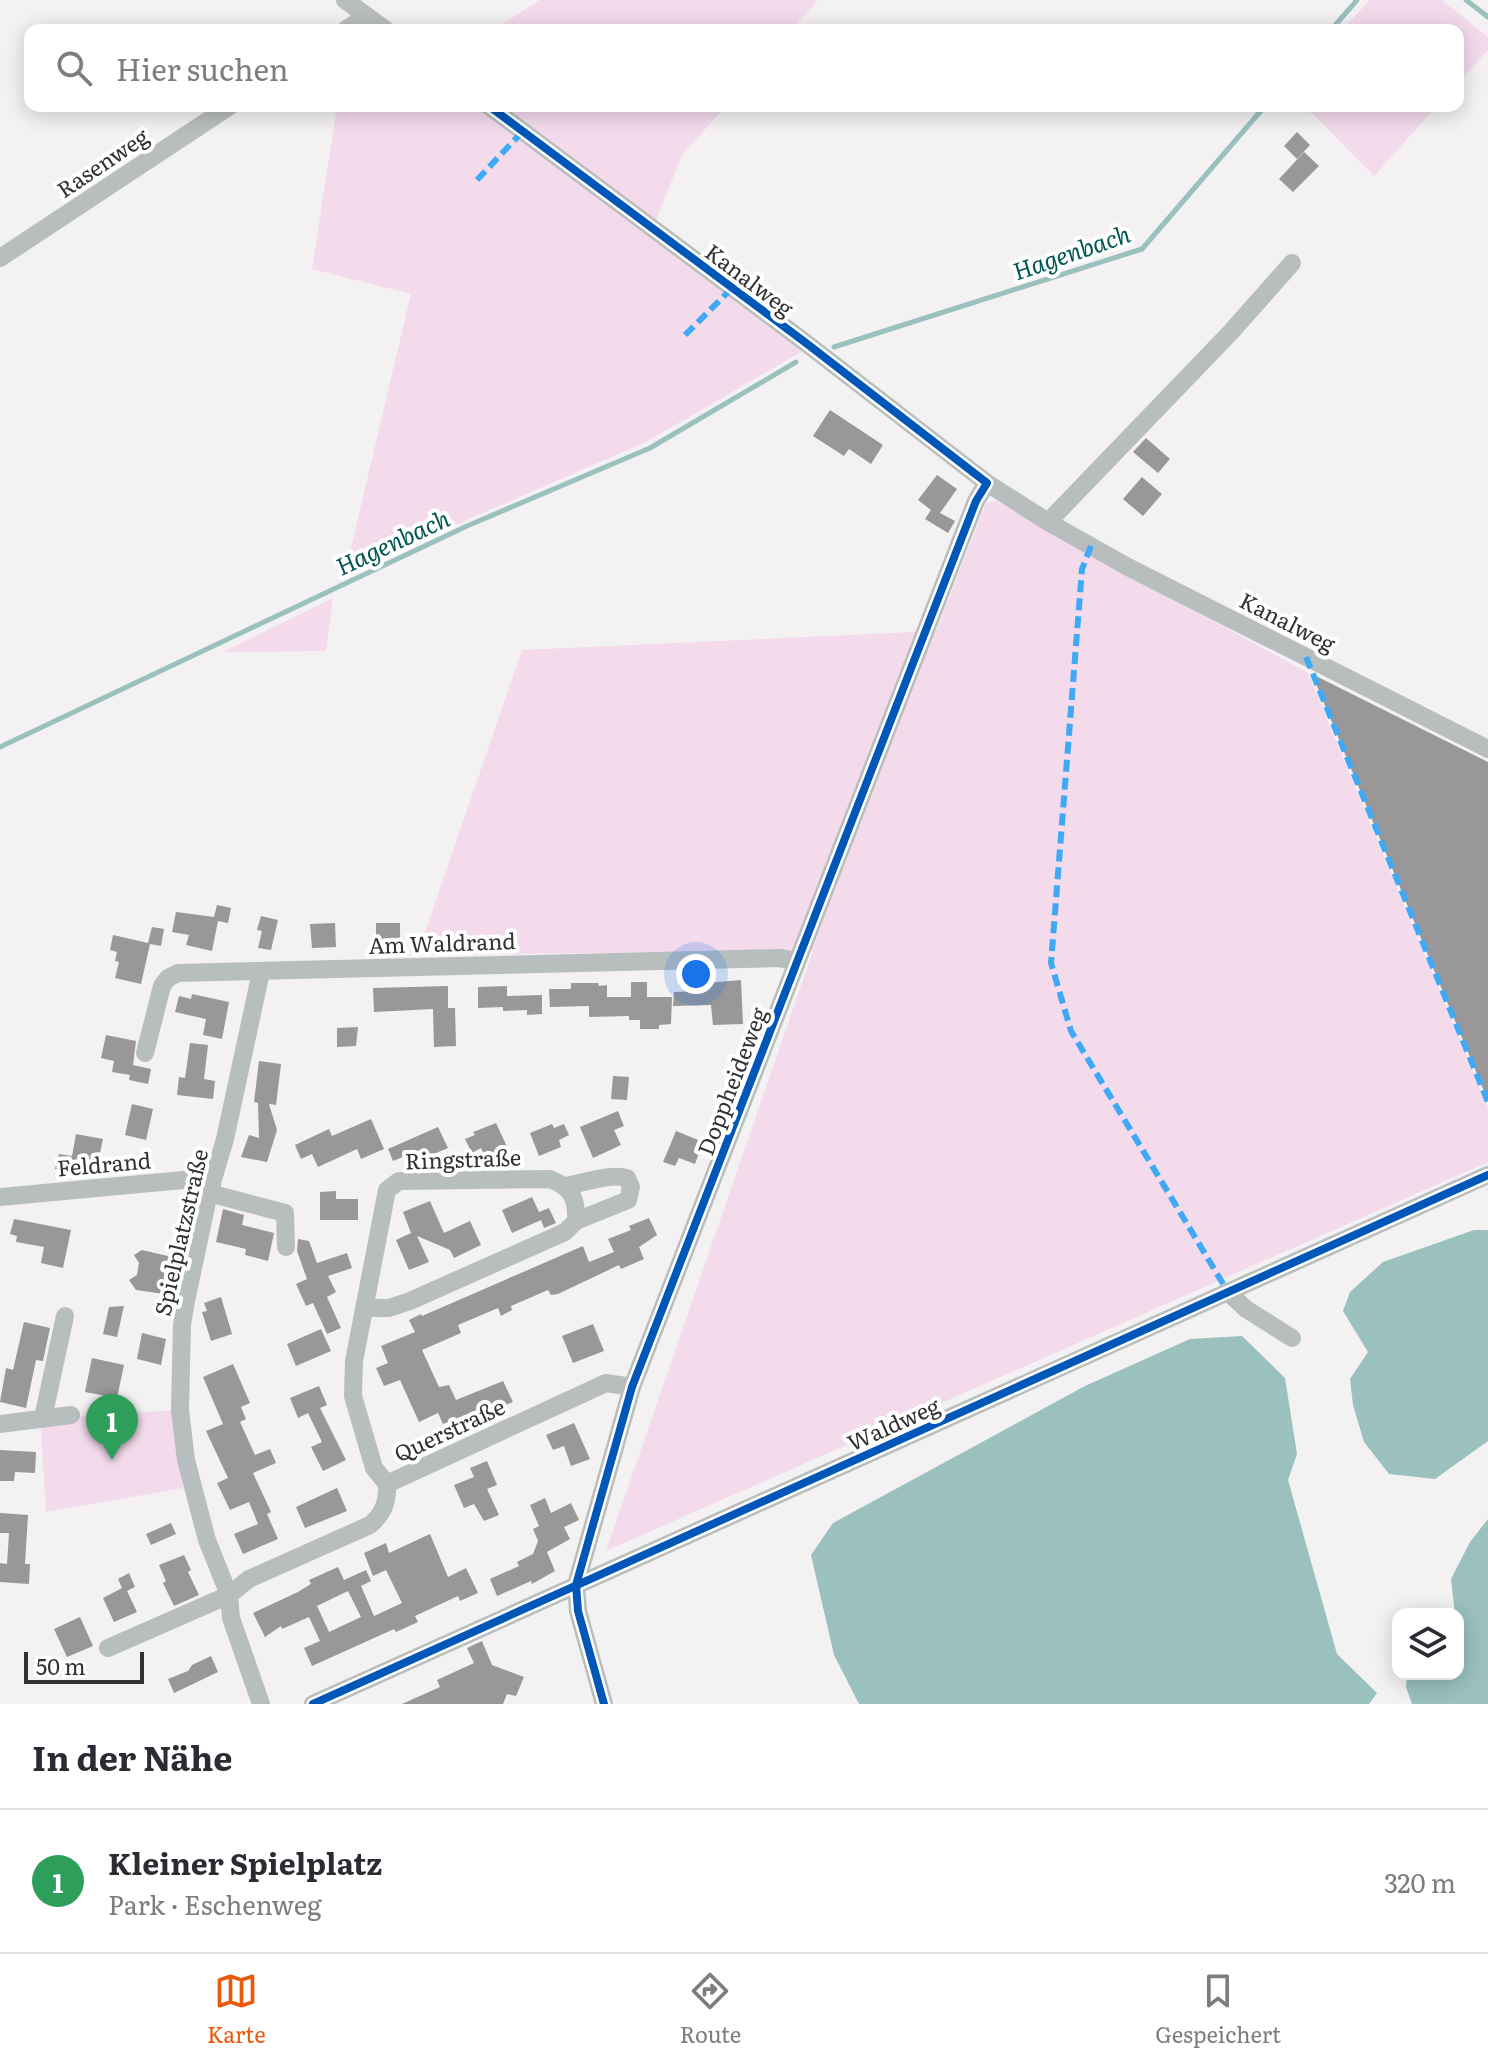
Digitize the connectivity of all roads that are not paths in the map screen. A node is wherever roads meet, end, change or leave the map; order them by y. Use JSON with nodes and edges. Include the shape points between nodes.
{"nodes":[{"id":1,"x":345,"y":0,"type":"edge"},
{"id":2,"x":367,"y":16,"type":"junction"},
{"id":3,"x":354,"y":24,"type":"edge"},
{"id":4,"x":378,"y":24,"type":"edge"},
{"id":5,"x":221,"y":112,"type":"edge"},
{"id":6,"x":497,"y":112,"type":"edge"},
{"id":7,"x":0,"y":258,"type":"edge"},
{"id":8,"x":1292,"y":263,"type":"dead end"},
{"id":9,"x":987,"y":483,"type":"junction"},
{"id":10,"x":1048,"y":522,"type":"junction"},
{"id":11,"x":1488,"y":749,"type":"edge"},
{"id":12,"x":797,"y":961,"type":"junction"},
{"id":13,"x":261,"y":972,"type":"junction"},
{"id":14,"x":145,"y":1053,"type":"dead end"},
{"id":15,"x":1488,"y":1175,"type":"edge"},
{"id":16,"x":566,"y":1186,"type":"junction"},
{"id":17,"x":211,"y":1189,"type":"junction"},
{"id":18,"x":0,"y":1197,"type":"edge"},
{"id":19,"x":576,"y":1221,"type":"junction"},
{"id":20,"x":286,"y":1247,"type":"dead end"},
{"id":21,"x":1228,"y":1292,"type":"junction"},
{"id":22,"x":365,"y":1308,"type":"junction"},
{"id":23,"x":65,"y":1316,"type":"dead end"},
{"id":24,"x":1292,"y":1338,"type":"dead end"},
{"id":25,"x":632,"y":1387,"type":"junction"},
{"id":26,"x":71,"y":1415,"type":"dead end"},
{"id":27,"x":43,"y":1418,"type":"junction"},
{"id":28,"x":0,"y":1424,"type":"edge"},
{"id":29,"x":387,"y":1484,"type":"junction"},
{"id":30,"x":576,"y":1585,"type":"junction"},
{"id":31,"x":229,"y":1595,"type":"junction"},
{"id":32,"x":108,"y":1648,"type":"dead end"},
{"id":33,"x":261,"y":1704,"type":"edge"},
{"id":34,"x":313,"y":1704,"type":"edge"},
{"id":35,"x":604,"y":1704,"type":"edge"}],
"edges":[{"from":1,"to":2,"type":"street"},
{"from":2,"to":3,"type":"street"},
{"from":2,"to":4,"type":"street"},
{"from":5,"to":7,"type":"street","name":"Rasenweg"},
{"from":6,"to":9,"type":"street","name":"Kanalweg"},
{"from":8,"to":10,"type":"street"},
{"from":9,"to":10,"type":"street","name":"Kanalweg"},
{"from":9,"to":12,"type":"street","name":"Doppheideweg"},
{"from":10,"to":11,"type":"street","name":"Kanalweg"},
{"from":12,"to":13,"type":"street","name":"Am Waldrand"},
{"from":12,"to":25,"type":"street","name":"Doppheideweg"},
{"from":13,"to":14,"type":"street","name":"Am Waldrand","via":[[178,973],[168,978]]},
{"from":13,"to":17,"type":"street","name":"Spielplatzstraße"},
{"from":15,"to":21,"type":"street","name":"Waldweg"},
{"from":16,"to":19,"type":"street","via":[[576,1203]]},
{"from":16,"to":19,"type":"street","name":"Ringstraße","via":[[616,1175],[627,1178],[631,1187],[628,1200]]},
{"from":16,"to":22,"type":"street","name":"Ringstraße","via":[[550,1179],[399,1181],[387,1190]]},
{"from":17,"to":18,"type":"street","name":"Feldrand","via":[[194,1179]]},
{"from":17,"to":20,"type":"street","name":"Feldrand","via":[[285,1213]]},
{"from":17,"to":31,"type":"street","name":"Spielplatzstraße","via":[[182,1325],[180,1410],[186,1460],[207,1540]]},
{"from":19,"to":22,"type":"street","name":"Ringstraße","via":[[565,1232],[410,1301]]},
{"from":21,"to":24,"type":"street"},
{"from":21,"to":30,"type":"street","name":"Waldweg"},
{"from":22,"to":29,"type":"street","name":"Ringstraße","via":[[353,1396],[374,1468]]},
{"from":23,"to":27,"type":"street"},
{"from":25,"to":29,"type":"street","name":"Querstraße","via":[[606,1383]]},
{"from":25,"to":30,"type":"street","name":"Doppheideweg"},
{"from":26,"to":27,"type":"street"},
{"from":27,"to":28,"type":"street"},
{"from":29,"to":31,"type":"street","name":"Querstraße","via":[[386,1504],[370,1525],[249,1579]]},
{"from":30,"to":34,"type":"street","name":"Waldweg"},
{"from":30,"to":35,"type":"street","name":"Doppheideweg","via":[[578,1611]]},
{"from":31,"to":32,"type":"street"},
{"from":31,"to":33,"type":"street","name":"Spielplatzstraße","via":[[231,1618]]}]}
